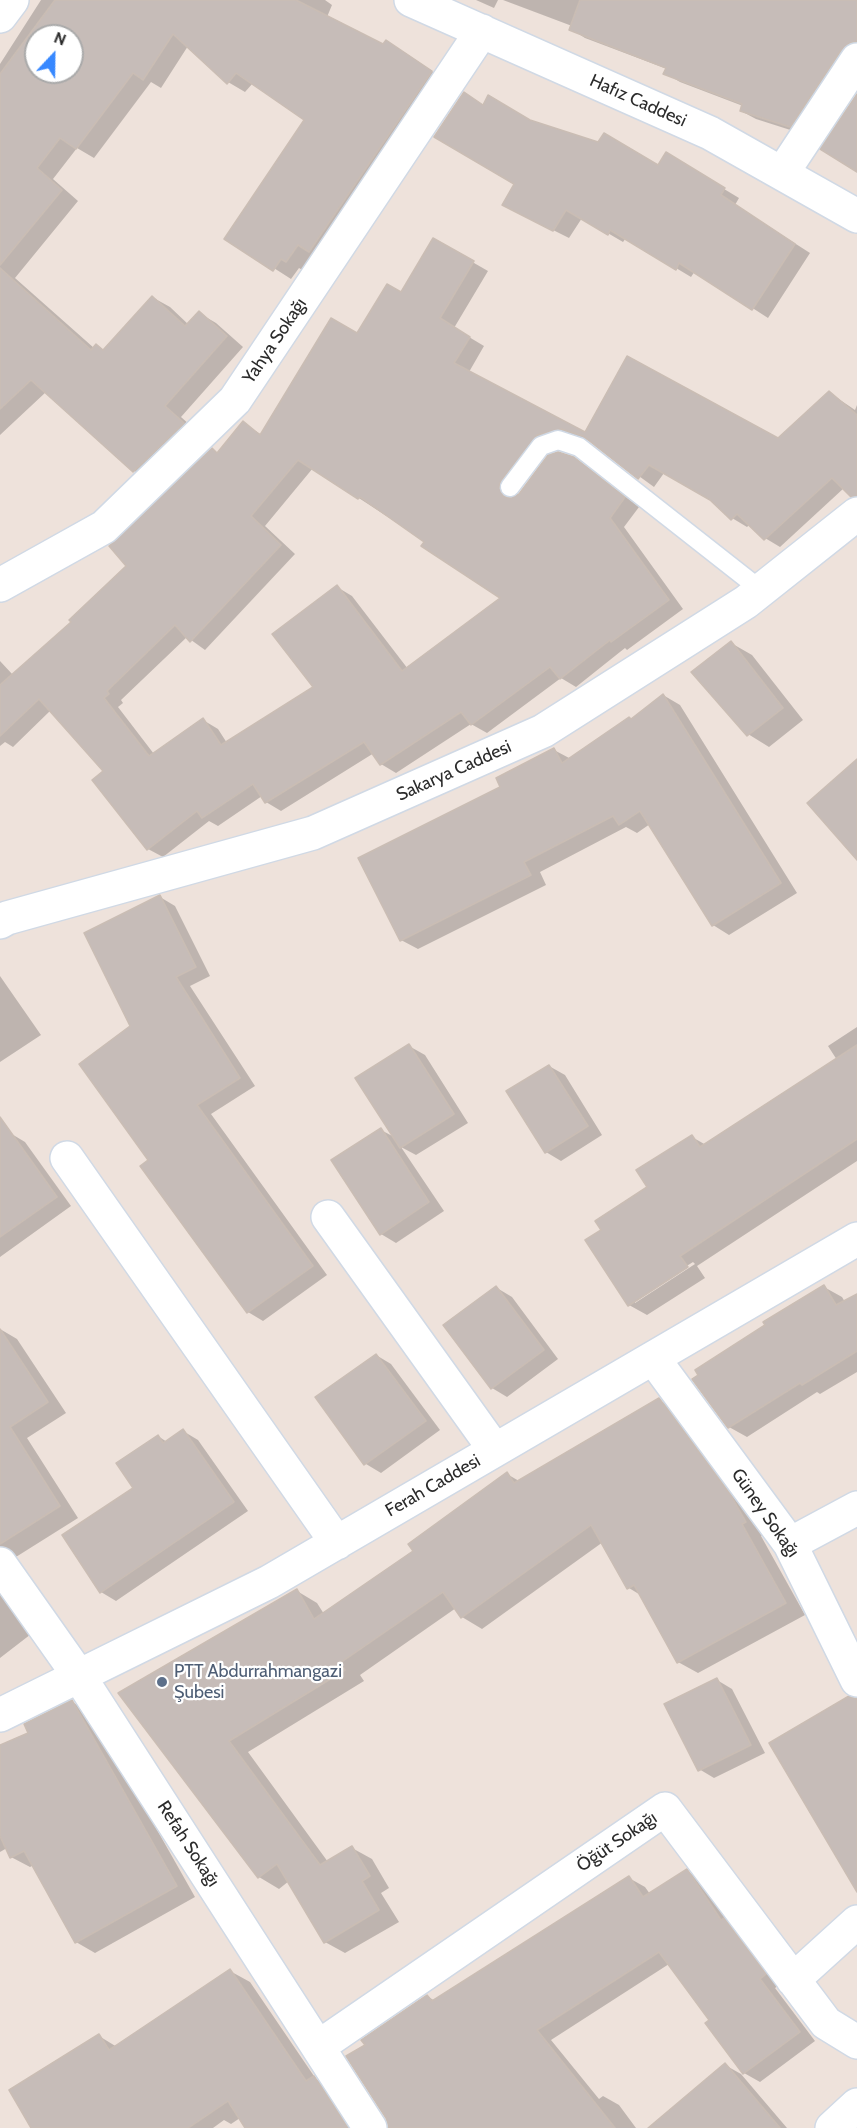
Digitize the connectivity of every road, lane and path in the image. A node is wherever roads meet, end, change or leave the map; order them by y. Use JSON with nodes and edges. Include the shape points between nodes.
{"nodes":[{"id":1,"x":12,"y":0,"type":"edge"},
{"id":2,"x":411,"y":0,"type":"edge"},
{"id":3,"x":0,"y":16,"type":"edge"},
{"id":4,"x":482,"y":31,"type":"junction"},
{"id":5,"x":857,"y":60,"type":"edge"},
{"id":6,"x":783,"y":172,"type":"junction"},
{"id":7,"x":857,"y":216,"type":"edge"},
{"id":8,"x":510,"y":487,"type":"dead end"},
{"id":9,"x":857,"y":514,"type":"edge"},
{"id":10,"x":0,"y":585,"type":"edge"},
{"id":11,"x":761,"y":590,"type":"junction"},
{"id":12,"x":0,"y":922,"type":"edge"},
{"id":13,"x":67,"y":1158,"type":"dead end"},
{"id":14,"x":328,"y":1217,"type":"dead end"},
{"id":15,"x":857,"y":1239,"type":"edge"},
{"id":16,"x":653,"y":1358,"type":"junction"},
{"id":17,"x":495,"y":1450,"type":"junction"},
{"id":18,"x":857,"y":1508,"type":"edge"},
{"id":19,"x":337,"y":1543,"type":"junction"},
{"id":20,"x":790,"y":1544,"type":"junction"},
{"id":21,"x":0,"y":1564,"type":"edge"},
{"id":22,"x":79,"y":1676,"type":"junction"},
{"id":23,"x":857,"y":1680,"type":"edge"},
{"id":24,"x":0,"y":1716,"type":"edge"},
{"id":25,"x":857,"y":1922,"type":"edge"},
{"id":26,"x":793,"y":1980,"type":"junction"},
{"id":27,"x":857,"y":2042,"type":"edge"},
{"id":28,"x":318,"y":2047,"type":"junction"},
{"id":29,"x":857,"y":2105,"type":"edge"},
{"id":30,"x":370,"y":2128,"type":"edge"},
{"id":31,"x":832,"y":2128,"type":"edge"}],
"edges":[{"from":1,"to":3,"type":"street"},
{"from":2,"to":4,"type":"street","name":"Hafız Caddesi"},
{"from":4,"to":6,"type":"street","name":"Hafız Caddesi","via":[[710,133]]},
{"from":4,"to":10,"type":"street","name":"Yahya Sokağı","via":[[235,400],[104,527]]},
{"from":5,"to":6,"type":"street"},
{"from":6,"to":7,"type":"street","name":"Hafız Caddesi"},
{"from":8,"to":11,"type":"lane","via":[[541,446],[558,440],[579,447]]},
{"from":9,"to":11,"type":"street","name":"Sakarya Caddesi"},
{"from":11,"to":12,"type":"street","name":"Sakarya Caddesi","via":[[543,731],[313,833]]},
{"from":13,"to":19,"type":"street"},
{"from":14,"to":17,"type":"street"},
{"from":15,"to":16,"type":"street","name":"Ferah Caddesi"},
{"from":16,"to":17,"type":"street","name":"Ferah Caddesi"},
{"from":16,"to":20,"type":"street","name":"Güney Sokağı"},
{"from":17,"to":19,"type":"street","name":"Ferah Caddesi"},
{"from":18,"to":20,"type":"street"},
{"from":19,"to":22,"type":"street","name":"Ferah Caddesi","via":[[269,1582]]},
{"from":20,"to":23,"type":"street","name":"Güney Sokağı"},
{"from":21,"to":22,"type":"street","name":"Refah Sokağı"},
{"from":22,"to":24,"type":"street","name":"Ferah Caddesi"},
{"from":22,"to":28,"type":"street","name":"Refah Sokağı"},
{"from":25,"to":26,"type":"street"},
{"from":26,"to":27,"type":"street","name":"Öğüt Sokağı","via":[[826,2023]]},
{"from":26,"to":28,"type":"street","name":"Öğüt Sokağı","via":[[665,1809]]},
{"from":28,"to":30,"type":"street","name":"Refah Sokağı"},
{"from":29,"to":31,"type":"street"}]}
